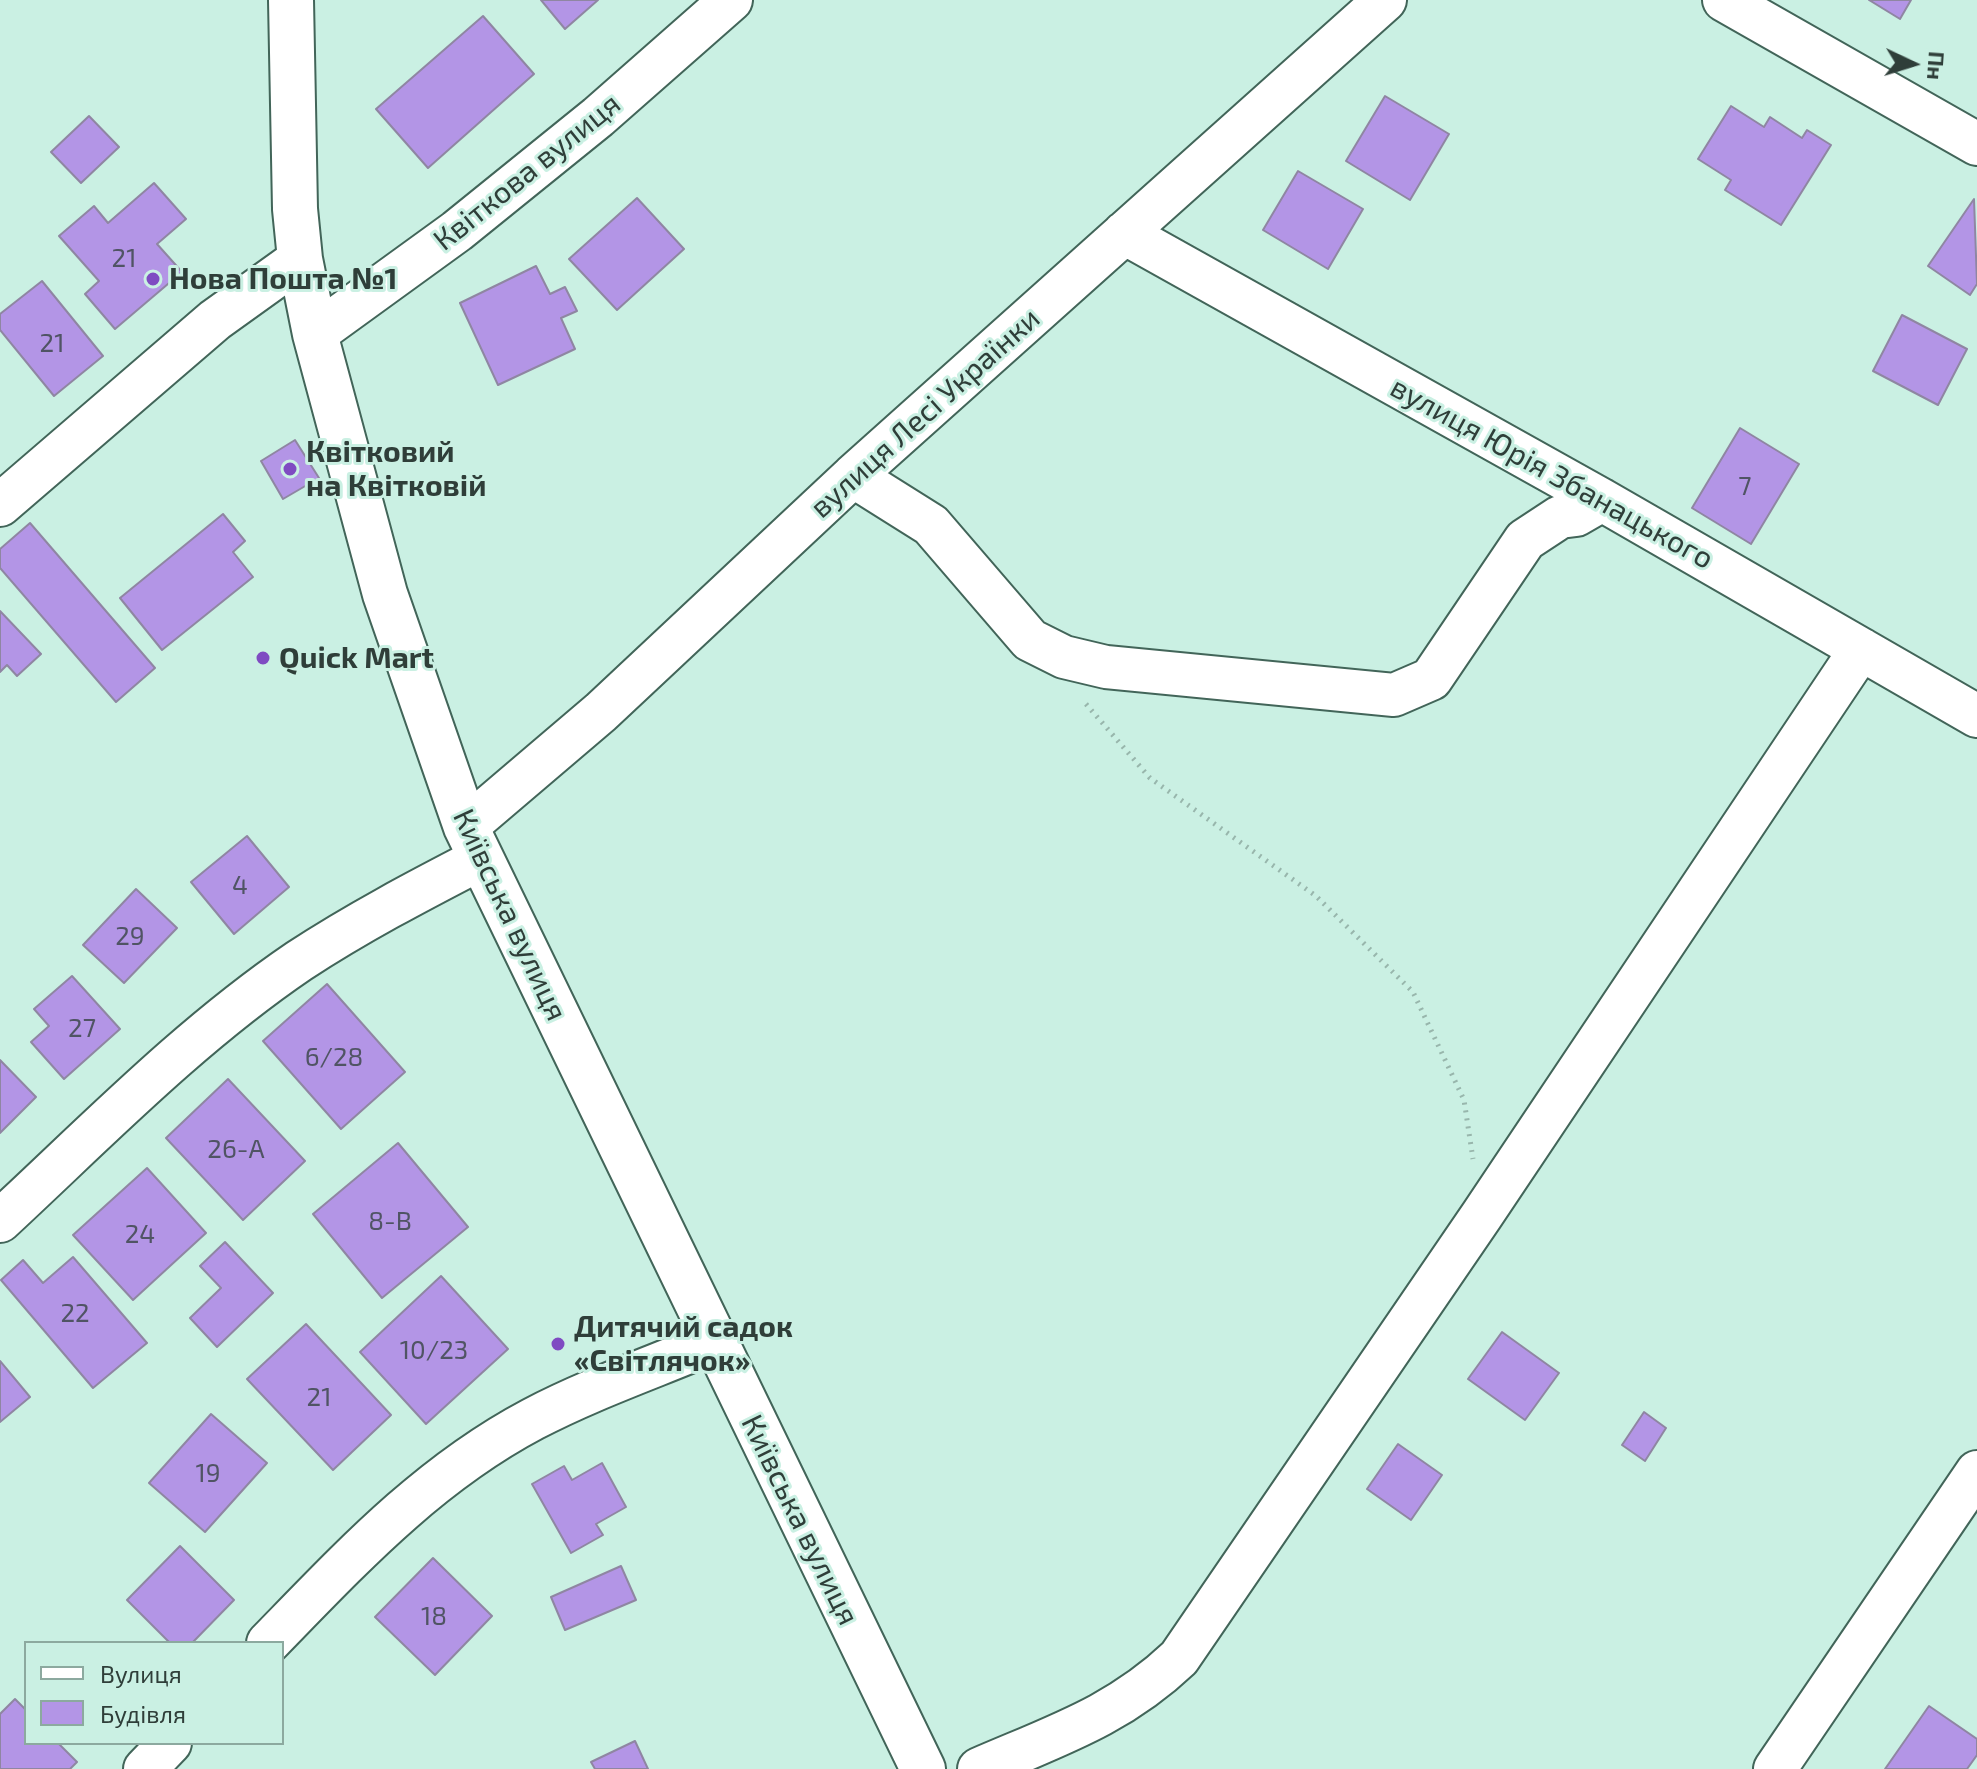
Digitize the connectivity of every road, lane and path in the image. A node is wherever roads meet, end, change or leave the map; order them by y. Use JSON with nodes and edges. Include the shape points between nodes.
{"nodes":[{"id":1,"x":291,"y":0,"type":"edge"},
{"id":2,"x":731,"y":0,"type":"edge"},
{"id":3,"x":1385,"y":0,"type":"edge"},
{"id":4,"x":1724,"y":0,"type":"edge"},
{"id":5,"x":1977,"y":144,"type":"edge"},
{"id":6,"x":1124,"y":233,"type":"junction"},
{"id":7,"x":300,"y":259,"type":"junction"},
{"id":8,"x":315,"y":334,"type":"junction"},
{"id":9,"x":853,"y":476,"type":"junction"},
{"id":10,"x":1602,"y":500,"type":"junction"},
{"id":11,"x":0,"y":505,"type":"edge"},
{"id":12,"x":1861,"y":649,"type":"junction"},
{"id":13,"x":1080,"y":697,"type":"dead end"},
{"id":14,"x":1977,"y":716,"type":"edge"},
{"id":15,"x":473,"y":843,"type":"junction"},
{"id":16,"x":1482,"y":1215,"type":"junction"},
{"id":17,"x":0,"y":1221,"type":"edge"},
{"id":18,"x":713,"y":1342,"type":"junction"},
{"id":19,"x":1977,"y":1472,"type":"edge"},
{"id":20,"x":270,"y":1641,"type":"edge"},
{"id":21,"x":168,"y":1745,"type":"edge"},
{"id":22,"x":921,"y":1768,"type":"edge"},
{"id":23,"x":145,"y":1769,"type":"edge"},
{"id":24,"x":979,"y":1769,"type":"edge"},
{"id":25,"x":1775,"y":1769,"type":"edge"}],
"edges":[{"from":1,"to":7,"type":"street","name":"Київська вулиця"},
{"from":2,"to":8,"type":"street","name":"Квіткова вулиця","via":[[457,231]]},
{"from":3,"to":6,"type":"street","name":"вулиця Лесі Українки"},
{"from":4,"to":5,"type":"street"},
{"from":6,"to":9,"type":"street","name":"вулиця Лесі Українки"},
{"from":6,"to":10,"type":"street","name":"вулиця Юрія Збанацького"},
{"from":7,"to":8,"type":"street","name":"Київська вулиця"},
{"from":7,"to":11,"type":"street","via":[[181,348]]},
{"from":8,"to":15,"type":"street","name":"Київська вулиця","via":[[385,594]]},
{"from":9,"to":10,"type":"street","via":[[931,525],[1030,640],[1064,657],[1106,667],[1394,695],[1431,679],[1525,540],[1560,517],[1576,515]]},
{"from":9,"to":15,"type":"street","name":"вулиця Лесі Українки","via":[[601,712]]},
{"from":10,"to":12,"type":"street","name":"вулиця Юрія Збанацького"},
{"from":12,"to":14,"type":"street","name":"вулиця Юрія Збанацького"},
{"from":12,"to":16,"type":"street"},
{"from":13,"to":16,"type":"path","via":[[1150,778],[1316,896],[1413,992],[1464,1100]]},
{"from":15,"to":17,"type":"street","name":"вулиця Лесі Українки","via":[[199,1037]]},
{"from":15,"to":18,"type":"street","name":"Київська вулиця"},
{"from":16,"to":24,"type":"street","via":[[1179,1658],[1146,1689],[1107,1714]]},
{"from":18,"to":20,"type":"street","via":[[533,1419],[460,1466],[389,1519]]},
{"from":18,"to":22,"type":"street","name":"Київська вулиця"},
{"from":19,"to":25,"type":"street"},
{"from":21,"to":23,"type":"street"}]}
